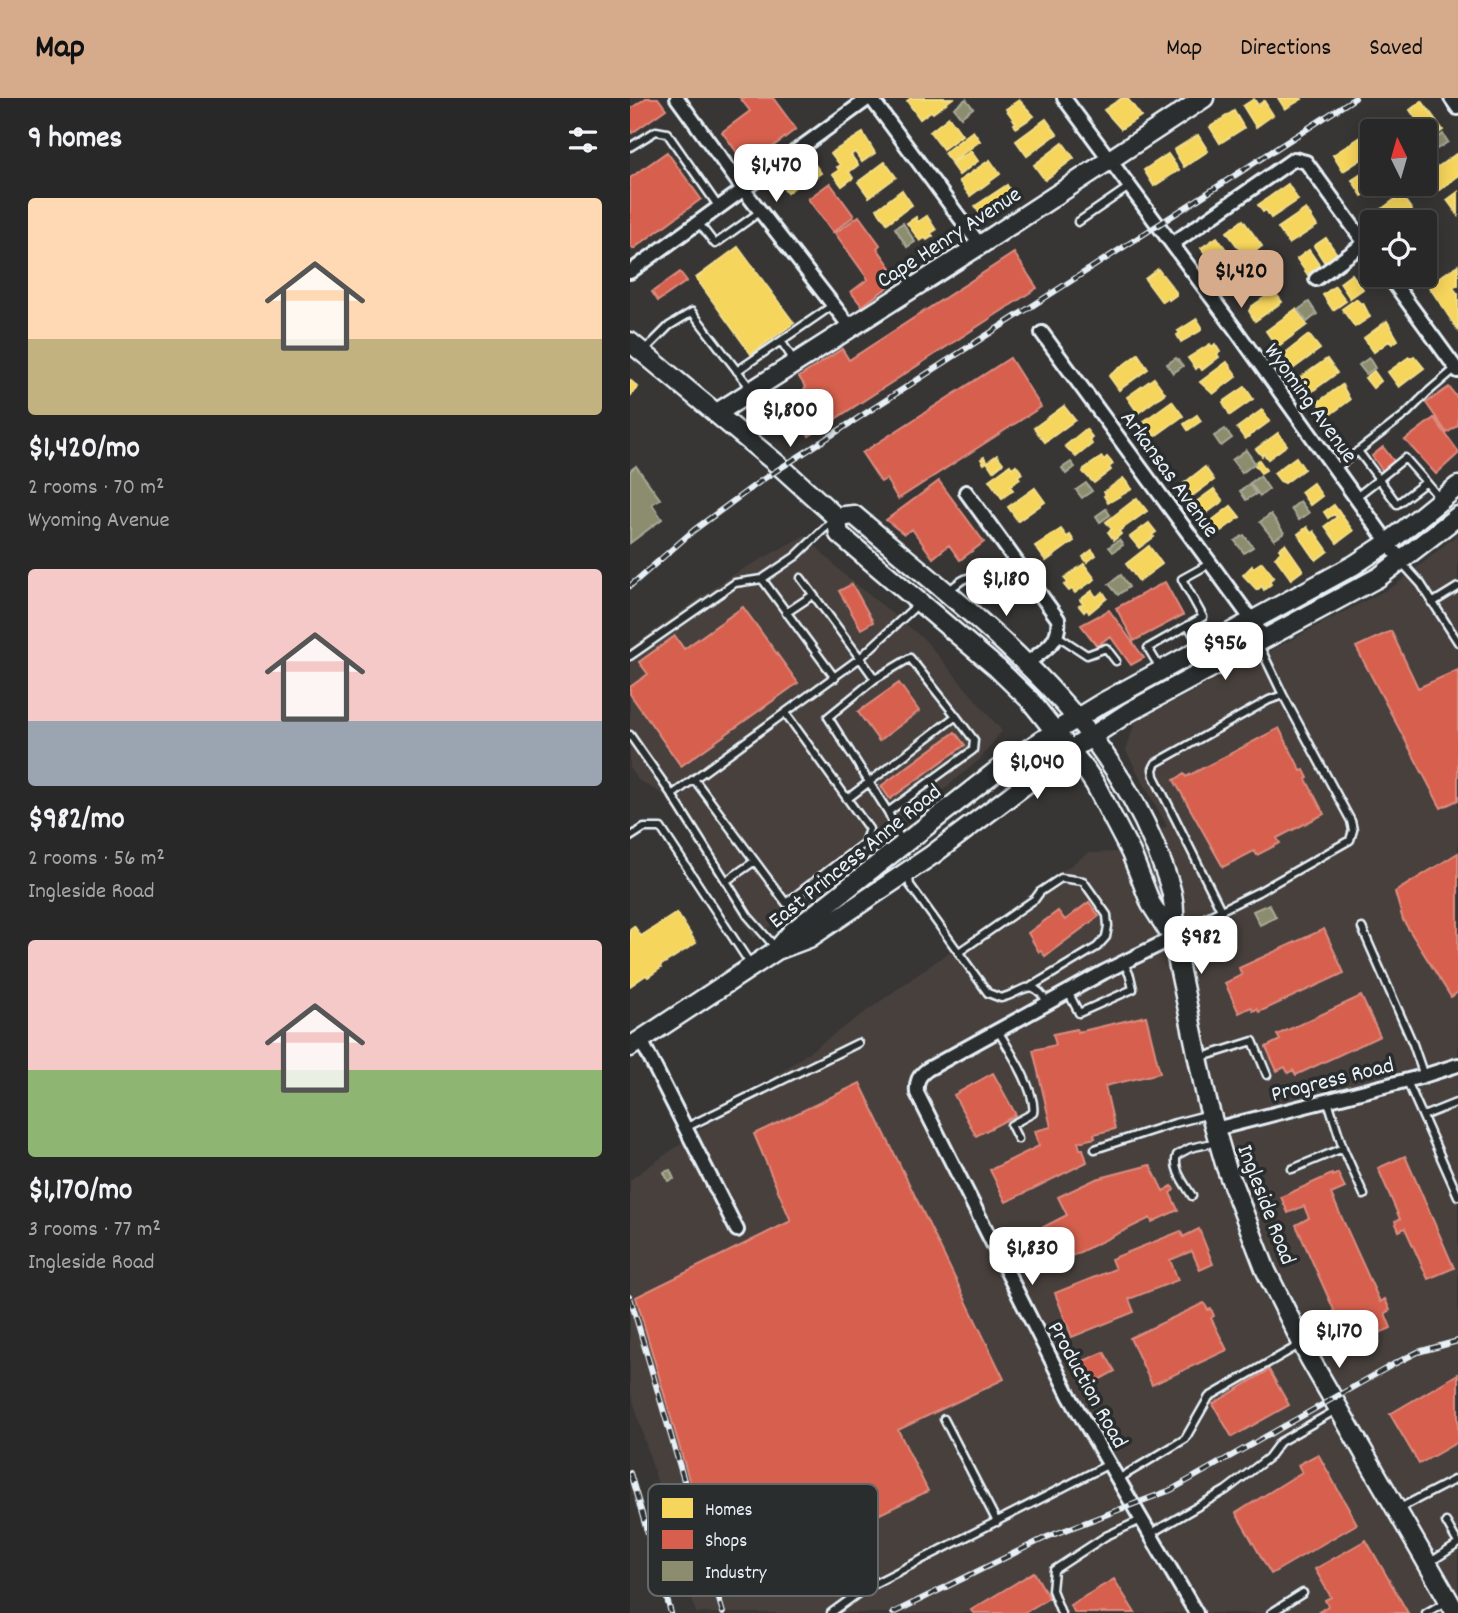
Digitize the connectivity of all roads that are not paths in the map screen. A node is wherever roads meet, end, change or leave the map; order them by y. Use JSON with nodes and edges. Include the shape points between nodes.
{"nodes":[{"id":1,"x":677,"y":98,"type":"edge"},
{"id":2,"x":870,"y":98,"type":"edge"},
{"id":3,"x":1064,"y":98,"type":"edge"},
{"id":4,"x":1204,"y":98,"type":"edge"},
{"id":5,"x":1451,"y":98,"type":"edge"},
{"id":6,"x":1458,"y":108,"type":"edge"},
{"id":7,"x":630,"y":147,"type":"edge"},
{"id":8,"x":1109,"y":160,"type":"junction"},
{"id":9,"x":1129,"y":187,"type":"junction"},
{"id":10,"x":743,"y":189,"type":"junction"},
{"id":11,"x":719,"y":207,"type":"junction"},
{"id":12,"x":761,"y":211,"type":"junction"},
{"id":13,"x":698,"y":222,"type":"junction"},
{"id":14,"x":1077,"y":222,"type":"dead end"},
{"id":15,"x":1360,"y":237,"type":"edge"},
{"id":16,"x":1172,"y":244,"type":"junction"},
{"id":17,"x":980,"y":245,"type":"junction"},
{"id":18,"x":1360,"y":253,"type":"edge"},
{"id":19,"x":630,"y":272,"type":"edge"},
{"id":20,"x":1316,"y":279,"type":"dead end"},
{"id":21,"x":1397,"y":287,"type":"edge"},
{"id":22,"x":833,"y":304,"type":"junction"},
{"id":23,"x":851,"y":328,"type":"junction"},
{"id":24,"x":1042,"y":333,"type":"dead end"},
{"id":25,"x":781,"y":341,"type":"junction"},
{"id":26,"x":636,"y":347,"type":"edge"},
{"id":27,"x":796,"y":363,"type":"junction"},
{"id":28,"x":1457,"y":370,"type":"edge"},
{"id":29,"x":737,"y":371,"type":"junction"},
{"id":30,"x":752,"y":390,"type":"junction"},
{"id":31,"x":717,"y":413,"type":"junction"},
{"id":32,"x":1358,"y":451,"type":"junction"},
{"id":33,"x":1335,"y":469,"type":"junction"},
{"id":34,"x":1379,"y":479,"type":"junction"},
{"id":35,"x":1426,"y":482,"type":"junction"},
{"id":36,"x":1458,"y":486,"type":"edge"},
{"id":37,"x":966,"y":492,"type":"dead end"},
{"id":38,"x":1356,"y":497,"type":"junction"},
{"id":39,"x":1441,"y":501,"type":"junction"},
{"id":40,"x":1458,"y":516,"type":"edge"},
{"id":41,"x":836,"y":517,"type":"junction"},
{"id":42,"x":1389,"y":542,"type":"junction"},
{"id":43,"x":1401,"y":561,"type":"junction"},
{"id":44,"x":1211,"y":563,"type":"junction"},
{"id":45,"x":801,"y":578,"type":"dead end"},
{"id":46,"x":762,"y":579,"type":"junction"},
{"id":47,"x":1458,"y":587,"type":"edge"},
{"id":48,"x":1038,"y":589,"type":"junction"},
{"id":49,"x":946,"y":593,"type":"junction"},
{"id":50,"x":813,"y":595,"type":"junction"},
{"id":51,"x":919,"y":603,"type":"junction"},
{"id":52,"x":1432,"y":603,"type":"junction"},
{"id":53,"x":786,"y":613,"type":"junction"},
{"id":54,"x":1252,"y":620,"type":"junction"},
{"id":55,"x":1188,"y":625,"type":"junction"},
{"id":56,"x":1058,"y":636,"type":"junction"},
{"id":57,"x":1261,"y":640,"type":"junction"},
{"id":58,"x":1458,"y":642,"type":"edge"},
{"id":59,"x":1201,"y":648,"type":"junction"},
{"id":60,"x":630,"y":656,"type":"edge"},
{"id":61,"x":860,"y":658,"type":"junction"},
{"id":62,"x":1116,"y":661,"type":"dead end"},
{"id":63,"x":1027,"y":663,"type":"junction"},
{"id":64,"x":1161,"y":670,"type":"junction"},
{"id":65,"x":835,"y":678,"type":"junction"},
{"id":66,"x":875,"y":679,"type":"junction"},
{"id":67,"x":1283,"y":695,"type":"junction"},
{"id":68,"x":786,"y":714,"type":"junction"},
{"id":69,"x":956,"y":716,"type":"junction"},
{"id":70,"x":1077,"y":718,"type":"junction"},
{"id":71,"x":1056,"y":731,"type":"junction"},
{"id":72,"x":630,"y":735,"type":"edge"},
{"id":73,"x":1091,"y":736,"type":"junction"},
{"id":74,"x":1071,"y":750,"type":"junction"},
{"id":75,"x":694,"y":779,"type":"junction"},
{"id":76,"x":870,"y":783,"type":"junction"},
{"id":77,"x":672,"y":795,"type":"junction"},
{"id":78,"x":847,"y":799,"type":"junction"},
{"id":79,"x":888,"y":812,"type":"junction"},
{"id":80,"x":630,"y":837,"type":"edge"},
{"id":81,"x":903,"y":844,"type":"junction"},
{"id":82,"x":755,"y":861,"type":"junction"},
{"id":83,"x":907,"y":872,"type":"junction"},
{"id":84,"x":726,"y":881,"type":"junction"},
{"id":85,"x":1221,"y":910,"type":"junction"},
{"id":86,"x":1362,"y":928,"type":"dead end"},
{"id":87,"x":1173,"y":938,"type":"junction"},
{"id":88,"x":777,"y":950,"type":"junction"},
{"id":89,"x":959,"y":953,"type":"junction"},
{"id":90,"x":1124,"y":962,"type":"junction"},
{"id":91,"x":752,"y":966,"type":"junction"},
{"id":92,"x":1032,"y":986,"type":"junction"},
{"id":93,"x":1068,"y":992,"type":"junction"},
{"id":94,"x":1048,"y":1003,"type":"junction"},
{"id":95,"x":998,"y":1031,"type":"junction"},
{"id":96,"x":635,"y":1043,"type":"edge"},
{"id":97,"x":858,"y":1043,"type":"dead end"},
{"id":98,"x":1197,"y":1058,"type":"junction"},
{"id":99,"x":1458,"y":1065,"type":"edge"},
{"id":100,"x":1266,"y":1075,"type":"dead end"},
{"id":101,"x":1424,"y":1076,"type":"junction"},
{"id":102,"x":1407,"y":1081,"type":"junction"},
{"id":103,"x":1328,"y":1101,"type":"junction"},
{"id":104,"x":1458,"y":1102,"type":"edge"},
{"id":105,"x":1423,"y":1116,"type":"junction"},
{"id":106,"x":685,"y":1128,"type":"junction"},
{"id":107,"x":1215,"y":1128,"type":"junction"},
{"id":108,"x":1018,"y":1139,"type":"dead end"},
{"id":109,"x":1343,"y":1148,"type":"junction"},
{"id":110,"x":1095,"y":1149,"type":"dead end"},
{"id":111,"x":1292,"y":1169,"type":"dead end"},
{"id":112,"x":1364,"y":1195,"type":"dead end"},
{"id":113,"x":1192,"y":1196,"type":"dead end"},
{"id":114,"x":1458,"y":1196,"type":"edge"},
{"id":115,"x":737,"y":1230,"type":"dead end"},
{"id":116,"x":1303,"y":1343,"type":"junction"},
{"id":117,"x":1338,"y":1409,"type":"junction"},
{"id":118,"x":944,"y":1419,"type":"dead end"},
{"id":119,"x":1109,"y":1464,"type":"junction"},
{"id":120,"x":1458,"y":1478,"type":"edge"},
{"id":121,"x":1118,"y":1479,"type":"junction"},
{"id":122,"x":1396,"y":1510,"type":"junction"},
{"id":123,"x":1141,"y":1520,"type":"junction"},
{"id":124,"x":997,"y":1522,"type":"junction"},
{"id":125,"x":1446,"y":1522,"type":"dead end"},
{"id":126,"x":1150,"y":1534,"type":"junction"},
{"id":127,"x":1458,"y":1543,"type":"edge"},
{"id":128,"x":1427,"y":1564,"type":"junction"},
{"id":129,"x":878,"y":1582,"type":"edge"},
{"id":130,"x":1303,"y":1593,"type":"dead end"},
{"id":131,"x":854,"y":1596,"type":"edge"},
{"id":132,"x":1452,"y":1606,"type":"edge"},
{"id":133,"x":831,"y":1613,"type":"edge"},
{"id":134,"x":1061,"y":1613,"type":"edge"},
{"id":135,"x":1196,"y":1613,"type":"edge"},
{"id":136,"x":1271,"y":1613,"type":"edge"},
{"id":137,"x":1426,"y":1613,"type":"edge"}],
"edges":[{"from":1,"to":10,"type":"street"},
{"from":2,"to":10,"type":"street"},
{"from":2,"to":17,"type":"street"},
{"from":3,"to":8,"type":"street","name":"Wyoming Avenue"},
{"from":4,"to":8,"type":"street","name":"Cape Henry Avenue"},
{"from":5,"to":6,"type":"street"},
{"from":7,"to":11,"type":"lane","via":[[656,131],[667,133]]},
{"from":8,"to":9,"type":"street","name":"Wyoming Avenue"},
{"from":8,"to":17,"type":"street","name":"Cape Henry Avenue"},
{"from":9,"to":14,"type":"lane"},
{"from":9,"to":16,"type":"street","name":"Wyoming Avenue"},
{"from":10,"to":11,"type":"street"},
{"from":10,"to":12,"type":"street"},
{"from":11,"to":13,"type":"street"},
{"from":12,"to":13,"type":"lane","via":[[715,244]]},
{"from":12,"to":22,"type":"street"},
{"from":13,"to":19,"type":"street"},
{"from":15,"to":16,"type":"street","via":[[1306,162],[1294,159]]},
{"from":16,"to":33,"type":"street","name":"Wyoming Avenue"},
{"from":17,"to":23,"type":"street","name":"Cape Henry Avenue"},
{"from":18,"to":20,"type":"street"},
{"from":21,"to":28,"type":"street"},
{"from":22,"to":23,"type":"street"},
{"from":22,"to":25,"type":"lane"},
{"from":23,"to":27,"type":"street","name":"Cape Henry Avenue"},
{"from":24,"to":44,"type":"street","name":"Arkansas Avenue"},
{"from":25,"to":27,"type":"lane"},
{"from":25,"to":29,"type":"lane"},
{"from":26,"to":29,"type":"lane","via":[[692,312]]},
{"from":26,"to":31,"type":"street","name":"Ingleside Road"},
{"from":27,"to":30,"type":"street","name":"Cape Henry Avenue"},
{"from":28,"to":32,"type":"lane"},
{"from":29,"to":30,"type":"lane"},
{"from":30,"to":31,"type":"street","name":"Cape Henry Avenue"},
{"from":31,"to":41,"type":"street","name":"Ingleside Road"},
{"from":32,"to":33,"type":"lane"},
{"from":32,"to":34,"type":"lane"},
{"from":33,"to":38,"type":"street","name":"Wyoming Avenue"},
{"from":34,"to":35,"type":"lane","via":[[1405,458]]},
{"from":34,"to":35,"type":"lane","via":[[1397,504]]},
{"from":34,"to":38,"type":"lane"},
{"from":35,"to":39,"type":"lane"},
{"from":36,"to":39,"type":"street","name":"East Princess Anne Road"},
{"from":37,"to":48,"type":"street"},
{"from":38,"to":42,"type":"street","name":"Wyoming Avenue"},
{"from":39,"to":42,"type":"street","name":"East Princess Anne Road"},
{"from":40,"to":43,"type":"street","name":"East Princess Anne Road"},
{"from":41,"to":46,"type":"lane","via":[[796,556]]},
{"from":41,"to":49,"type":"street","name":"Ingleside Road","via":[[854,515]]},
{"from":41,"to":51,"type":"street","name":"Ingleside Road","via":[[839,534]]},
{"from":42,"to":43,"type":"street","name":"Wyoming Avenue"},
{"from":42,"to":54,"type":"street","name":"East Princess Anne Road"},
{"from":43,"to":52,"type":"lane"},
{"from":43,"to":57,"type":"street","name":"East Princess Anne Road","via":[[1380,577]]},
{"from":44,"to":54,"type":"street","name":"Arkansas Avenue"},
{"from":44,"to":55,"type":"lane","via":[[1182,579],[1203,617]]},
{"from":45,"to":50,"type":"lane"},
{"from":46,"to":53,"type":"lane"},
{"from":46,"to":60,"type":"lane","via":[[735,583]]},
{"from":47,"to":52,"type":"lane"},
{"from":48,"to":49,"type":"lane","via":[[1026,594],[1010,592],[988,577],[968,576]]},
{"from":48,"to":56,"type":"street","via":[[1058,619]]},
{"from":49,"to":63,"type":"street","name":"Ingleside Road"},
{"from":50,"to":53,"type":"lane"},
{"from":50,"to":61,"type":"lane"},
{"from":51,"to":61,"type":"lane"},
{"from":51,"to":71,"type":"street","name":"Ingleside Road","via":[[997,668]]},
{"from":52,"to":58,"type":"lane"},
{"from":53,"to":65,"type":"lane"},
{"from":54,"to":57,"type":"street","name":"Arkansas Avenue"},
{"from":54,"to":59,"type":"street","name":"East Princess Anne Road"},
{"from":55,"to":59,"type":"lane"},
{"from":55,"to":64,"type":"lane","via":[[1148,648]]},
{"from":56,"to":62,"type":"lane","via":[[1087,655],[1106,648]]},
{"from":56,"to":63,"type":"street"},
{"from":57,"to":67,"type":"lane"},
{"from":57,"to":73,"type":"street","name":"East Princess Anne Road"},
{"from":59,"to":64,"type":"street","name":"East Princess Anne Road"},
{"from":61,"to":65,"type":"lane"},
{"from":61,"to":66,"type":"lane"},
{"from":63,"to":70,"type":"street","name":"Ingleside Road"},
{"from":64,"to":70,"type":"street","name":"East Princess Anne Road"},
{"from":65,"to":68,"type":"lane"},
{"from":66,"to":69,"type":"lane","via":[[910,658]]},
{"from":66,"to":76,"type":"lane","via":[[828,717]]},
{"from":67,"to":85,"type":"lane","via":[[1156,762],[1153,769]]},
{"from":67,"to":85,"type":"lane","via":[[1353,830],[1350,840]]},
{"from":68,"to":75,"type":"lane"},
{"from":68,"to":78,"type":"lane"},
{"from":69,"to":76,"type":"lane"},
{"from":69,"to":79,"type":"lane","via":[[974,740],[972,750]]},
{"from":70,"to":71,"type":"street","name":"East Princess Anne Road"},
{"from":70,"to":73,"type":"street","name":"Ingleside Road"},
{"from":71,"to":74,"type":"street","name":"Ingleside Road"},
{"from":71,"to":81,"type":"street","name":"East Princess Anne Road","via":[[1000,768]]},
{"from":72,"to":77,"type":"lane"},
{"from":73,"to":74,"type":"street","name":"East Princess Anne Road"},
{"from":73,"to":87,"type":"street","name":"Ingleside Road","via":[[1135,804],[1168,879],[1174,897]]},
{"from":74,"to":83,"type":"street","name":"East Princess Anne Road"},
{"from":74,"to":87,"type":"street","name":"Ingleside Road","via":[[1114,817],[1151,904]]},
{"from":75,"to":77,"type":"lane"},
{"from":75,"to":82,"type":"lane"},
{"from":76,"to":78,"type":"lane"},
{"from":76,"to":79,"type":"lane"},
{"from":77,"to":84,"type":"lane"},
{"from":78,"to":82,"type":"lane","via":[[869,829],[864,844],[786,903]]},
{"from":79,"to":81,"type":"lane"},
{"from":80,"to":91,"type":"lane","via":[[644,828],[661,828]]},
{"from":81,"to":88,"type":"street","name":"East Princess Anne Road","via":[[792,932]]},
{"from":82,"to":84,"type":"lane"},
{"from":83,"to":88,"type":"street","name":"East Princess Anne Road","via":[[809,938]]},
{"from":83,"to":89,"type":"lane","via":[[910,885]]},
{"from":84,"to":88,"type":"lane"},
{"from":85,"to":87,"type":"lane"},
{"from":86,"to":101,"type":"lane"},
{"from":87,"to":90,"type":"street","name":"Production Road"},
{"from":87,"to":98,"type":"street","name":"Ingleside Road"},
{"from":88,"to":91,"type":"street","name":"East Princess Anne Road"},
{"from":89,"to":92,"type":"lane","via":[[994,997]]},
{"from":89,"to":92,"type":"lane","via":[[1061,878],[1083,881],[1107,915],[1106,937]]},
{"from":90,"to":93,"type":"street","name":"Production Road"},
{"from":90,"to":93,"type":"lane","via":[[1133,989],[1079,1013]]},
{"from":91,"to":96,"type":"street","name":"East Princess Anne Road"},
{"from":92,"to":94,"type":"lane"},
{"from":93,"to":94,"type":"street","name":"Production Road"},
{"from":94,"to":95,"type":"street","name":"Production Road"},
{"from":95,"to":108,"type":"lane","via":[[1032,1097],[1033,1113],[1011,1125]]},
{"from":95,"to":119,"type":"street","name":"Production Road","via":[[921,1073],[917,1093],[1070,1397]]},
{"from":96,"to":106,"type":"street"},
{"from":97,"to":106,"type":"lane"},
{"from":98,"to":100,"type":"lane","via":[[1253,1041]]},
{"from":98,"to":107,"type":"street","name":"Ingleside Road"},
{"from":99,"to":101,"type":"street","name":"Progress Road"},
{"from":101,"to":102,"type":"street","name":"Progress Road"},
{"from":102,"to":103,"type":"street","name":"Progress Road"},
{"from":102,"to":105,"type":"lane"},
{"from":103,"to":107,"type":"street","name":"Progress Road"},
{"from":103,"to":109,"type":"lane"},
{"from":104,"to":105,"type":"lane"},
{"from":105,"to":114,"type":"lane"},
{"from":106,"to":115,"type":"street"},
{"from":107,"to":110,"type":"lane","via":[[1175,1123]]},
{"from":107,"to":113,"type":"lane","via":[[1177,1155],[1179,1173]]},
{"from":107,"to":116,"type":"street","name":"Ingleside Road","via":[[1261,1261]]},
{"from":109,"to":111,"type":"lane"},
{"from":109,"to":112,"type":"lane"},
{"from":116,"to":117,"type":"street","name":"Ingleside Road"},
{"from":116,"to":121,"type":"lane","via":[[1209,1397],[1185,1439]]},
{"from":117,"to":122,"type":"street","name":"Ingleside Road"},
{"from":117,"to":126,"type":"lane","via":[[1280,1442],[1268,1458],[1226,1490]]},
{"from":118,"to":124,"type":"lane"},
{"from":119,"to":121,"type":"street","name":"Production Road"},
{"from":119,"to":124,"type":"lane"},
{"from":120,"to":122,"type":"lane"},
{"from":121,"to":123,"type":"street","name":"Production Road"},
{"from":122,"to":128,"type":"street","name":"Ingleside Road"},
{"from":123,"to":126,"type":"street","name":"Production Road"},
{"from":123,"to":134,"type":"lane","via":[[1054,1570],[1052,1590]]},
{"from":124,"to":129,"type":"lane"},
{"from":125,"to":127,"type":"lane"},
{"from":126,"to":135,"type":"street","name":"Production Road"},
{"from":127,"to":128,"type":"lane"},
{"from":128,"to":132,"type":"street","name":"Ingleside Road"},
{"from":130,"to":136,"type":"lane"},
{"from":131,"to":133,"type":"lane"},
{"from":132,"to":137,"type":"lane"}]}
